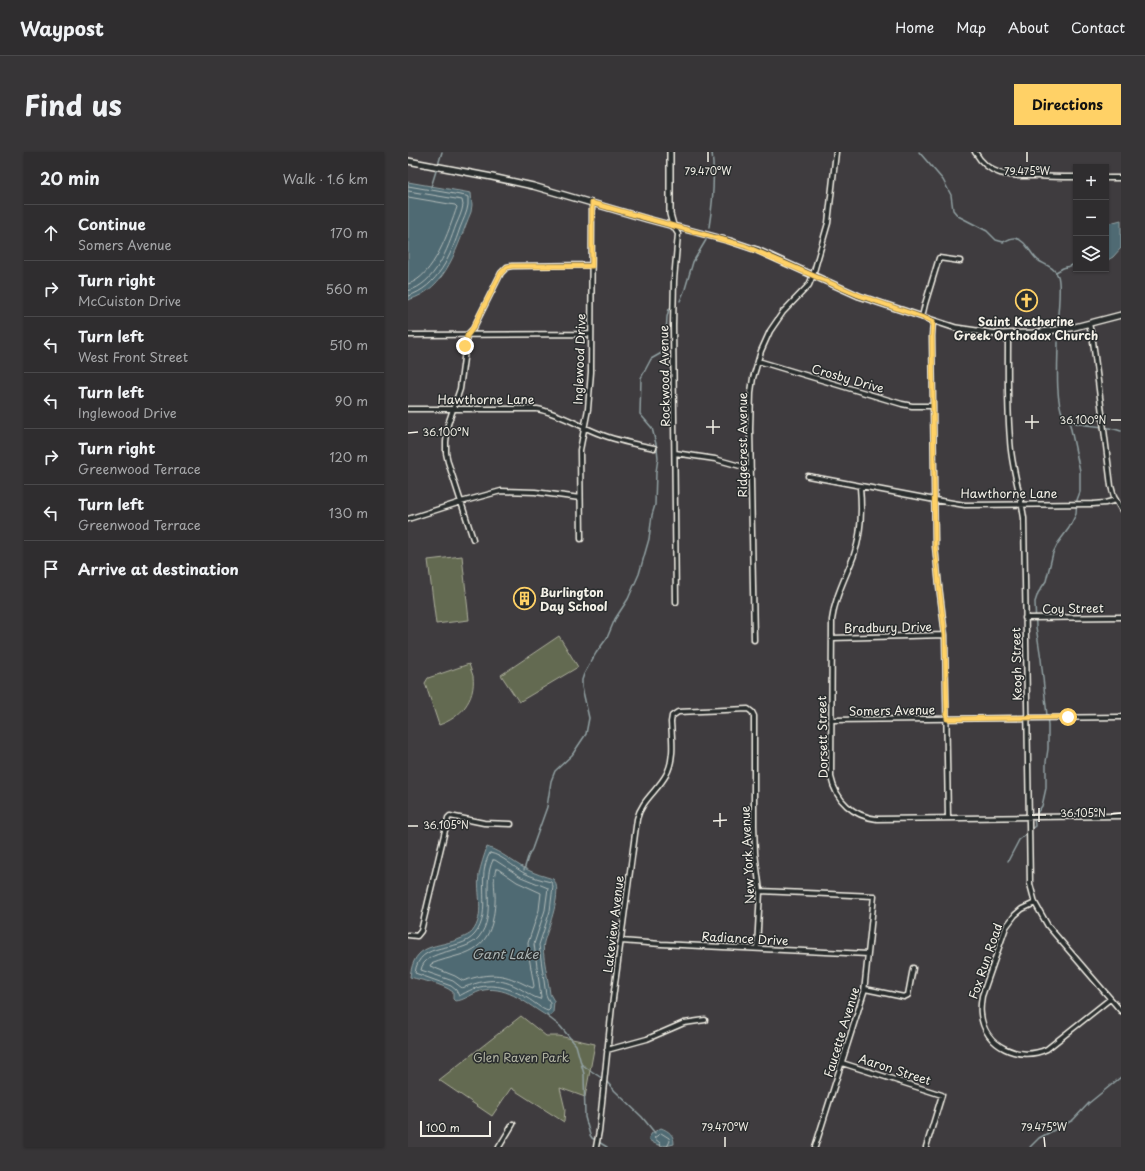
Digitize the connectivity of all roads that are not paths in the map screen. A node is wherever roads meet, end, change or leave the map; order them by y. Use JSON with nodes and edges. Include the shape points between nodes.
{"nodes":[{"id":1,"x":670,"y":152,"type":"edge"},
{"id":2,"x":836,"y":152,"type":"edge"},
{"id":3,"x":975,"y":152,"type":"edge"},
{"id":4,"x":408,"y":161,"type":"edge"},
{"id":5,"x":1073,"y":177,"type":"edge"},
{"id":6,"x":1109,"y":178,"type":"edge"},
{"id":7,"x":1121,"y":178,"type":"edge"},
{"id":8,"x":592,"y":203,"type":"junction"},
{"id":9,"x":673,"y":225,"type":"junction"},
{"id":10,"x":960,"y":261,"type":"dead end"},
{"id":11,"x":592,"y":266,"type":"junction"},
{"id":12,"x":813,"y":275,"type":"junction"},
{"id":13,"x":1121,"y":315,"type":"edge"},
{"id":14,"x":922,"y":317,"type":"junction"},
{"id":15,"x":933,"y":321,"type":"junction"},
{"id":16,"x":1089,"y":324,"type":"junction"},
{"id":17,"x":591,"y":334,"type":"junction"},
{"id":18,"x":1008,"y":335,"type":"junction"},
{"id":19,"x":408,"y":336,"type":"edge"},
{"id":20,"x":467,"y":336,"type":"junction"},
{"id":21,"x":758,"y":361,"type":"junction"},
{"id":22,"x":933,"y":406,"type":"junction"},
{"id":23,"x":408,"y":409,"type":"edge"},
{"id":24,"x":454,"y":409,"type":"junction"},
{"id":25,"x":584,"y":427,"type":"junction"},
{"id":26,"x":654,"y":448,"type":"dead end"},
{"id":27,"x":675,"y":453,"type":"junction"},
{"id":28,"x":751,"y":469,"type":"junction"},
{"id":29,"x":808,"y":476,"type":"dead end"},
{"id":30,"x":860,"y":487,"type":"junction"},
{"id":31,"x":580,"y":498,"type":"junction"},
{"id":32,"x":935,"y":500,"type":"junction"},
{"id":33,"x":1116,"y":500,"type":"junction"},
{"id":34,"x":461,"y":502,"type":"junction"},
{"id":35,"x":1022,"y":504,"type":"junction"},
{"id":36,"x":1121,"y":509,"type":"edge"},
{"id":37,"x":408,"y":519,"type":"edge"},
{"id":38,"x":581,"y":539,"type":"dead end"},
{"id":39,"x":473,"y":540,"type":"dead end"},
{"id":40,"x":676,"y":602,"type":"dead end"},
{"id":41,"x":1121,"y":617,"type":"edge"},
{"id":42,"x":1025,"y":618,"type":"junction"},
{"id":43,"x":945,"y":635,"type":"junction"},
{"id":44,"x":832,"y":638,"type":"junction"},
{"id":45,"x":754,"y":640,"type":"dead end"},
{"id":46,"x":752,"y":712,"type":"joint"},
{"id":47,"x":1121,"y":716,"type":"edge"},
{"id":48,"x":1027,"y":718,"type":"junction"},
{"id":49,"x":947,"y":719,"type":"junction"},
{"id":50,"x":831,"y":720,"type":"junction"},
{"id":51,"x":1121,"y":816,"type":"edge"},
{"id":52,"x":1028,"y":817,"type":"junction"},
{"id":53,"x":948,"y":818,"type":"junction"},
{"id":54,"x":511,"y":824,"type":"dead end"},
{"id":55,"x":760,"y":891,"type":"junction"},
{"id":56,"x":1035,"y":903,"type":"junction"},
{"id":57,"x":408,"y":935,"type":"edge"},
{"id":58,"x":621,"y":941,"type":"junction"},
{"id":59,"x":757,"y":948,"type":"junction"},
{"id":60,"x":868,"y":954,"type":"junction"},
{"id":61,"x":913,"y":968,"type":"dead end"},
{"id":62,"x":865,"y":990,"type":"junction"},
{"id":63,"x":1110,"y":999,"type":"junction"},
{"id":64,"x":1121,"y":1012,"type":"edge"},
{"id":65,"x":705,"y":1020,"type":"dead end"},
{"id":66,"x":607,"y":1050,"type":"junction"},
{"id":67,"x":842,"y":1063,"type":"junction"},
{"id":68,"x":513,"y":1124,"type":"dead end"},
{"id":69,"x":499,"y":1147,"type":"edge"},
{"id":70,"x":596,"y":1147,"type":"edge"},
{"id":71,"x":815,"y":1147,"type":"edge"},
{"id":72,"x":926,"y":1147,"type":"edge"}],
"edges":[{"from":1,"to":9,"type":"street","name":"Rockwood Avenue","via":[[670,214]]},
{"from":2,"to":12,"type":"street","name":"Ridgecrest Avenue","via":[[828,223]]},
{"from":3,"to":5,"type":"street","via":[[987,167],[1008,176]]},
{"from":4,"to":8,"type":"street","via":[[492,176]]},
{"from":6,"to":7,"type":"street"},
{"from":8,"to":9,"type":"street"},
{"from":8,"to":11,"type":"street","name":"Inglewood Drive"},
{"from":9,"to":12,"type":"street","via":[[751,248]]},
{"from":9,"to":27,"type":"street","name":"Rockwood Avenue","via":[[678,234],[673,325]]},
{"from":10,"to":14,"type":"street","via":[[939,258]]},
{"from":11,"to":17,"type":"street","name":"Inglewood Drive"},
{"from":11,"to":20,"type":"street","via":[[507,267],[501,273]]},
{"from":12,"to":14,"type":"street","via":[[858,295]]},
{"from":12,"to":21,"type":"street","name":"Ridgecrest Avenue","via":[[805,290],[776,321]]},
{"from":13,"to":16,"type":"street"},
{"from":14,"to":15,"type":"street"},
{"from":15,"to":18,"type":"street","via":[[972,331]]},
{"from":15,"to":22,"type":"street"},
{"from":16,"to":18,"type":"street","via":[[1060,330]]},
{"from":16,"to":33,"type":"street","via":[[1111,486]]},
{"from":17,"to":20,"type":"street"},
{"from":17,"to":25,"type":"street","name":"Inglewood Drive","via":[[590,390]]},
{"from":18,"to":35,"type":"street","name":"Keogh Street","via":[[1010,439]]},
{"from":19,"to":20,"type":"street"},
{"from":20,"to":24,"type":"street","via":[[462,377]]},
{"from":21,"to":22,"type":"street","name":"Crosby Drive","via":[[902,404]]},
{"from":21,"to":28,"type":"street","name":"Ridgecrest Avenue","via":[[751,392]]},
{"from":22,"to":32,"type":"street"},
{"from":23,"to":24,"type":"street","name":"Hawthorne Lane"},
{"from":24,"to":25,"type":"street","name":"Hawthorne Lane","via":[[537,409]]},
{"from":24,"to":34,"type":"street","via":[[447,432],[446,453]]},
{"from":25,"to":26,"type":"street","name":"Hawthorne Lane","via":[[618,441]]},
{"from":25,"to":31,"type":"street","name":"Inglewood Drive","via":[[580,450]]},
{"from":27,"to":28,"type":"street","via":[[715,459]]},
{"from":27,"to":40,"type":"street","name":"Rockwood Avenue"},
{"from":28,"to":45,"type":"street","name":"Ridgecrest Avenue"},
{"from":29,"to":30,"type":"street","name":"Hawthorne Lane"},
{"from":30,"to":32,"type":"street","name":"Hawthorne Lane"},
{"from":30,"to":44,"type":"street","name":"Dorsett Street","via":[[860,529],[855,553],[836,599]]},
{"from":31,"to":34,"type":"street","via":[[509,491]]},
{"from":31,"to":38,"type":"street","name":"Inglewood Drive"},
{"from":32,"to":35,"type":"street","name":"Hawthorne Lane","via":[[965,505]]},
{"from":32,"to":43,"type":"street","via":[[936,564]]},
{"from":33,"to":35,"type":"street","name":"Hawthorne Lane","via":[[1093,504]]},
{"from":33,"to":36,"type":"street"},
{"from":34,"to":37,"type":"street"},
{"from":34,"to":39,"type":"street"},
{"from":35,"to":42,"type":"street","name":"Keogh Street"},
{"from":41,"to":42,"type":"street","name":"Coy Street"},
{"from":42,"to":48,"type":"street","name":"Keogh Street"},
{"from":43,"to":44,"type":"street","name":"Bradbury Drive"},
{"from":43,"to":49,"type":"street"},
{"from":44,"to":50,"type":"street","name":"Dorsett Street"},
{"from":46,"to":55,"type":"street","name":"New York Avenue","via":[[755,750],[754,832]]},
{"from":46,"to":58,"type":"street","name":"Lakeview Avenue","via":[[748,709],[685,711],[672,716],[670,767],[641,808],[637,819]]},
{"from":47,"to":48,"type":"street","name":"Somers Avenue"},
{"from":48,"to":49,"type":"street","name":"Somers Avenue"},
{"from":48,"to":52,"type":"street","name":"Keogh Street"},
{"from":49,"to":50,"type":"street","name":"Somers Avenue"},
{"from":49,"to":53,"type":"street"},
{"from":50,"to":53,"type":"street","name":"Dorsett Street","via":[[832,782],[838,796],[847,807],[861,816],[877,819]]},
{"from":51,"to":52,"type":"street","name":"Dorsett Street"},
{"from":52,"to":53,"type":"street","name":"Dorsett Street"},
{"from":52,"to":56,"type":"street","name":"Keogh Street","via":[[1029,874]]},
{"from":54,"to":57,"type":"street","via":[[484,823],[461,817],[449,817],[421,931],[417,936]]},
{"from":55,"to":59,"type":"street","name":"New York Avenue"},
{"from":55,"to":60,"type":"street","name":"Faucette Avenue","via":[[874,896]]},
{"from":56,"to":63,"type":"street","name":"Keogh Street","via":[[1053,933]]},
{"from":56,"to":63,"type":"street","name":"Fox Run Road","via":[[1022,909],[1006,927],[982,996],[982,1020],[990,1038],[1013,1053],[1040,1053]]},
{"from":58,"to":59,"type":"street","name":"Radiance Drive"},
{"from":58,"to":66,"type":"street","name":"Lakeview Avenue"},
{"from":59,"to":60,"type":"street","name":"Radiance Drive"},
{"from":60,"to":62,"type":"street","name":"Faucette Avenue"},
{"from":61,"to":62,"type":"street","via":[[908,995],[904,997]]},
{"from":62,"to":67,"type":"street","name":"Faucette Avenue"},
{"from":63,"to":64,"type":"street","name":"Keogh Street"},
{"from":65,"to":66,"type":"street","via":[[684,1023],[647,1039]]},
{"from":66,"to":70,"type":"street","name":"Lakeview Avenue"},
{"from":67,"to":71,"type":"street","name":"Faucette Avenue"},
{"from":67,"to":72,"type":"street","name":"Aaron Street","via":[[942,1095]]},
{"from":68,"to":69,"type":"street"}]}
